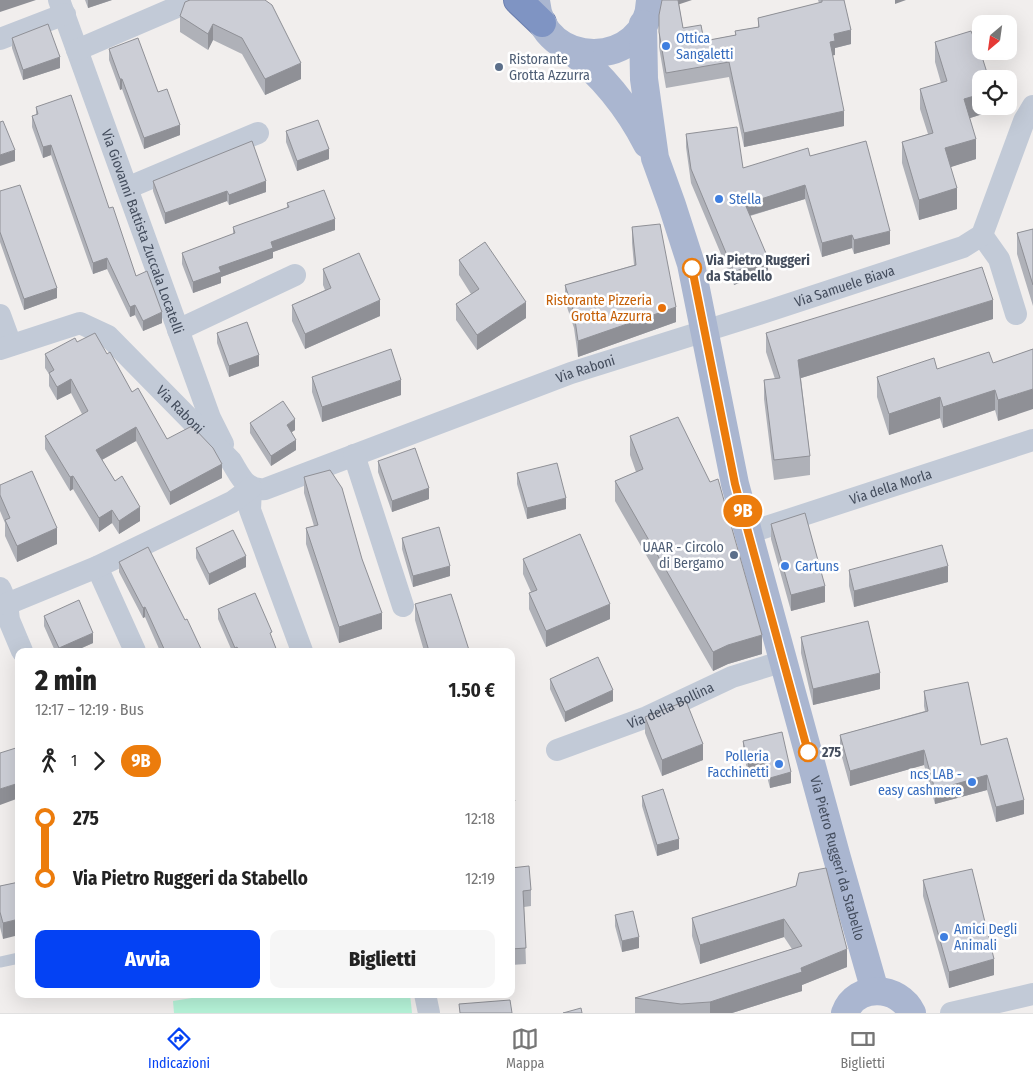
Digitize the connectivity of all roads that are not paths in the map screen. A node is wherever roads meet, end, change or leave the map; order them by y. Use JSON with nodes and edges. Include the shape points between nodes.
{"nodes":[{"id":1,"x":518,"y":0,"type":"edge"},
{"id":2,"x":191,"y":1,"type":"edge"},
{"id":3,"x":62,"y":7,"type":"edge"},
{"id":4,"x":539,"y":12,"type":"edge"},
{"id":5,"x":649,"y":15,"type":"edge"},
{"id":6,"x":0,"y":39,"type":"edge"},
{"id":7,"x":569,"y":49,"type":"junction"},
{"id":8,"x":77,"y":50,"type":"junction"},
{"id":9,"x":1033,"y":106,"type":"edge"},
{"id":10,"x":258,"y":133,"type":"dead end"},
{"id":11,"x":655,"y":158,"type":"junction"},
{"id":12,"x":127,"y":188,"type":"junction"},
{"id":13,"x":982,"y":235,"type":"junction"},
{"id":14,"x":295,"y":275,"type":"dead end"},
{"id":15,"x":1016,"y":314,"type":"dead end"},
{"id":16,"x":0,"y":315,"type":"edge"},
{"id":17,"x":178,"y":330,"type":"junction"},
{"id":18,"x":705,"y":330,"type":"junction"},
{"id":19,"x":5,"y":347,"type":"edge"},
{"id":20,"x":1033,"y":440,"type":"edge"},
{"id":21,"x":354,"y":455,"type":"junction"},
{"id":22,"x":231,"y":461,"type":"junction"},
{"id":23,"x":251,"y":488,"type":"junction"},
{"id":24,"x":748,"y":533,"type":"junction"},
{"id":25,"x":96,"y":567,"type":"junction"},
{"id":26,"x":3,"y":596,"type":"edge"},
{"id":27,"x":403,"y":606,"type":"dead end"},
{"id":28,"x":21,"y":648,"type":"edge"},
{"id":29,"x":134,"y":648,"type":"edge"},
{"id":30,"x":301,"y":648,"type":"edge"},
{"id":31,"x":784,"y":661,"type":"junction"},
{"id":32,"x":557,"y":750,"type":"dead end"},
{"id":33,"x":15,"y":959,"type":"edge"},
{"id":34,"x":0,"y":962,"type":"edge"},
{"id":35,"x":875,"y":991,"type":"junction"},
{"id":36,"x":1033,"y":994,"type":"edge"},
{"id":37,"x":426,"y":998,"type":"edge"},
{"id":38,"x":429,"y":1013,"type":"edge"},
{"id":39,"x":845,"y":1013,"type":"edge"},
{"id":40,"x":912,"y":1013,"type":"edge"},
{"id":41,"x":951,"y":1013,"type":"edge"}],
"edges":[{"from":1,"to":4,"type":"highway"},
{"from":2,"to":8,"type":"street"},
{"from":3,"to":6,"type":"street"},
{"from":3,"to":8,"type":"street","name":"Via Giovanni Battista Zuccala Locatelli"},
{"from":4,"to":7,"type":"main road","name":"Via Pietro Ruggeri da Stabello","via":[[554,38]]},
{"from":5,"to":7,"type":"main road","name":"Via Pietro Ruggeri da Stabello","via":[[632,38],[607,52],[588,54]]},
{"from":5,"to":11,"type":"main road","name":"Via Pietro Ruggeri da Stabello","via":[[644,79]]},
{"from":7,"to":11,"type":"main road","via":[[592,68],[630,114]]},
{"from":8,"to":12,"type":"street","name":"Via Giovanni Battista Zuccala Locatelli"},
{"from":9,"to":13,"type":"street","via":[[1024,121]]},
{"from":10,"to":12,"type":"street"},
{"from":11,"to":18,"type":"main road","name":"Via Pietro Ruggeri da Stabello","via":[[691,264]]},
{"from":12,"to":17,"type":"street","name":"Via Giovanni Battista Zuccala Locatelli"},
{"from":13,"to":15,"type":"street","via":[[999,259]]},
{"from":13,"to":18,"type":"street","name":"Via Samuele Biava","via":[[963,247]]},
{"from":14,"to":17,"type":"street"},
{"from":16,"to":19,"type":"street"},
{"from":17,"to":22,"type":"street","name":"Via Giovanni Battista Zuccala Locatelli","via":[[210,418]]},
{"from":18,"to":21,"type":"street","name":"Via Raboni","via":[[571,372]]},
{"from":18,"to":24,"type":"main road","name":"Via Pietro Ruggeri da Stabello"},
{"from":19,"to":22,"type":"street","name":"Via Raboni","via":[[80,323],[108,336]]},
{"from":20,"to":24,"type":"street","name":"Via della Morla"},
{"from":21,"to":23,"type":"street","name":"Via Raboni","via":[[265,489]]},
{"from":21,"to":27,"type":"street"},
{"from":22,"to":23,"type":"street","name":"Via Raboni","via":[[243,482]]},
{"from":23,"to":25,"type":"street","via":[[232,502]]},
{"from":23,"to":30,"type":"street","via":[[250,510]]},
{"from":24,"to":31,"type":"main road","name":"Via Pietro Ruggeri da Stabello"},
{"from":25,"to":26,"type":"street"},
{"from":25,"to":29,"type":"street"},
{"from":26,"to":28,"type":"street"},
{"from":31,"to":32,"type":"street","name":"Via della Bollina","via":[[732,677],[647,717]]},
{"from":31,"to":35,"type":"main road","name":"Via Pietro Ruggeri da Stabello"},
{"from":33,"to":34,"type":"lane"},
{"from":35,"to":39,"type":"main road","via":[[853,1001]]},
{"from":35,"to":40,"type":"main road","via":[[893,994]]},
{"from":36,"to":41,"type":"street"},
{"from":37,"to":38,"type":"street"}]}
